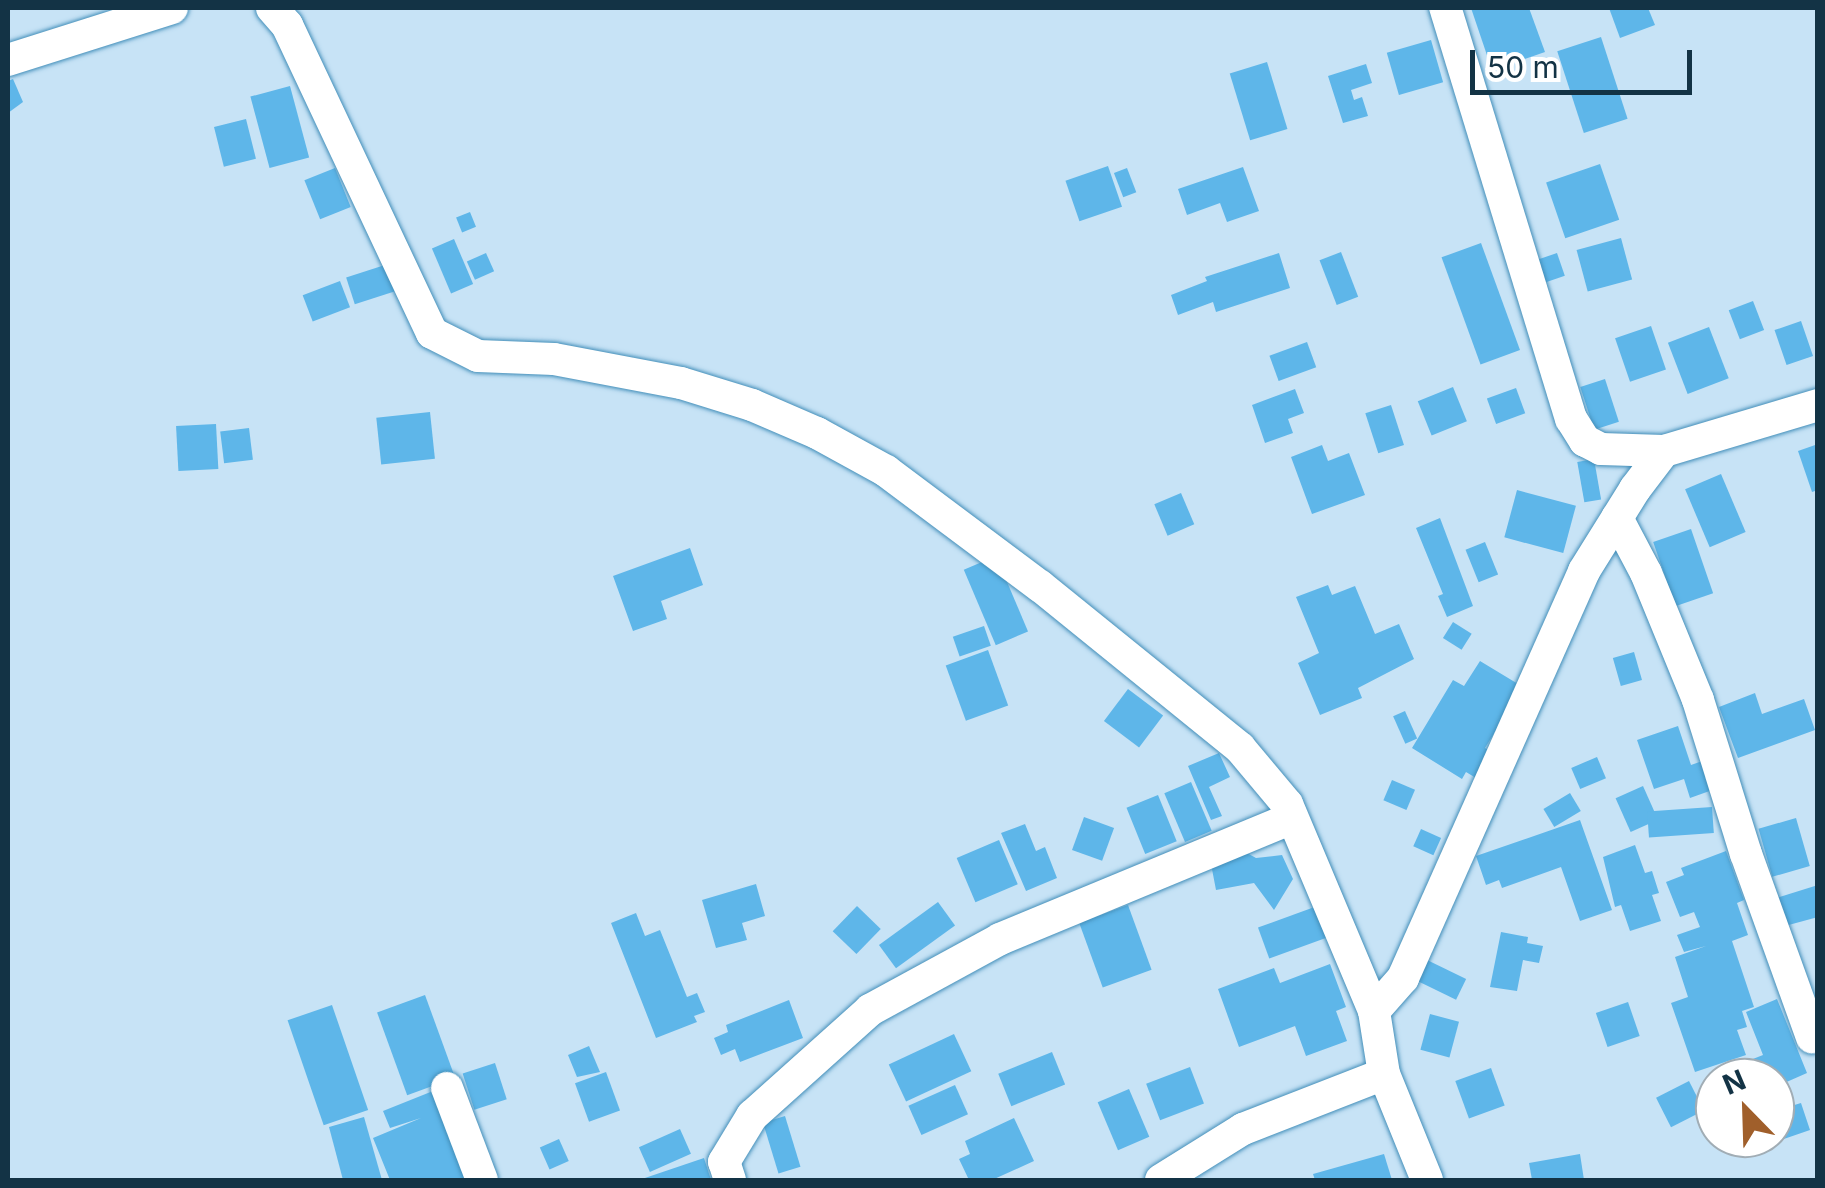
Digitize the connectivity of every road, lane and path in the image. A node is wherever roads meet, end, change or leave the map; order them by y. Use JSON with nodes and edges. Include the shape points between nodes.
{"nodes":[{"id":1,"x":172,"y":8,"type":"edge"},
{"id":2,"x":272,"y":8,"type":"edge"},
{"id":3,"x":1445,"y":8,"type":"edge"},
{"id":4,"x":8,"y":60,"type":"edge"},
{"id":5,"x":1818,"y":404,"type":"edge"},
{"id":6,"x":1664,"y":452,"type":"junction"},
{"id":7,"x":1618,"y":518,"type":"junction"},
{"id":8,"x":1292,"y":818,"type":"junction"},
{"id":9,"x":1374,"y":1011,"type":"junction"},
{"id":10,"x":1812,"y":1036,"type":"dead end"},
{"id":11,"x":1384,"y":1074,"type":"junction"},
{"id":12,"x":447,"y":1088,"type":"dead end"},
{"id":13,"x":482,"y":1180,"type":"edge"},
{"id":14,"x":730,"y":1180,"type":"edge"},
{"id":15,"x":1161,"y":1180,"type":"edge"},
{"id":16,"x":1427,"y":1180,"type":"edge"}],
"edges":[{"from":1,"to":4,"type":"street"},
{"from":2,"to":8,"type":"street","via":[[287,26],[432,334],[478,356],[554,358],[681,383],[817,434],[886,471],[1240,748]]},
{"from":3,"to":6,"type":"street","via":[[1571,420],[1601,450]]},
{"from":5,"to":6,"type":"street"},
{"from":6,"to":7,"type":"street"},
{"from":7,"to":9,"type":"street","via":[[1584,571],[1403,978]]},
{"from":7,"to":10,"type":"street","via":[[1698,700]]},
{"from":8,"to":9,"type":"street"},
{"from":8,"to":14,"type":"street","via":[[1000,940],[870,1010],[752,1116],[724,1162]]},
{"from":9,"to":11,"type":"street"},
{"from":11,"to":15,"type":"street","via":[[1243,1129]]},
{"from":11,"to":16,"type":"street"},
{"from":12,"to":13,"type":"street"}]}
